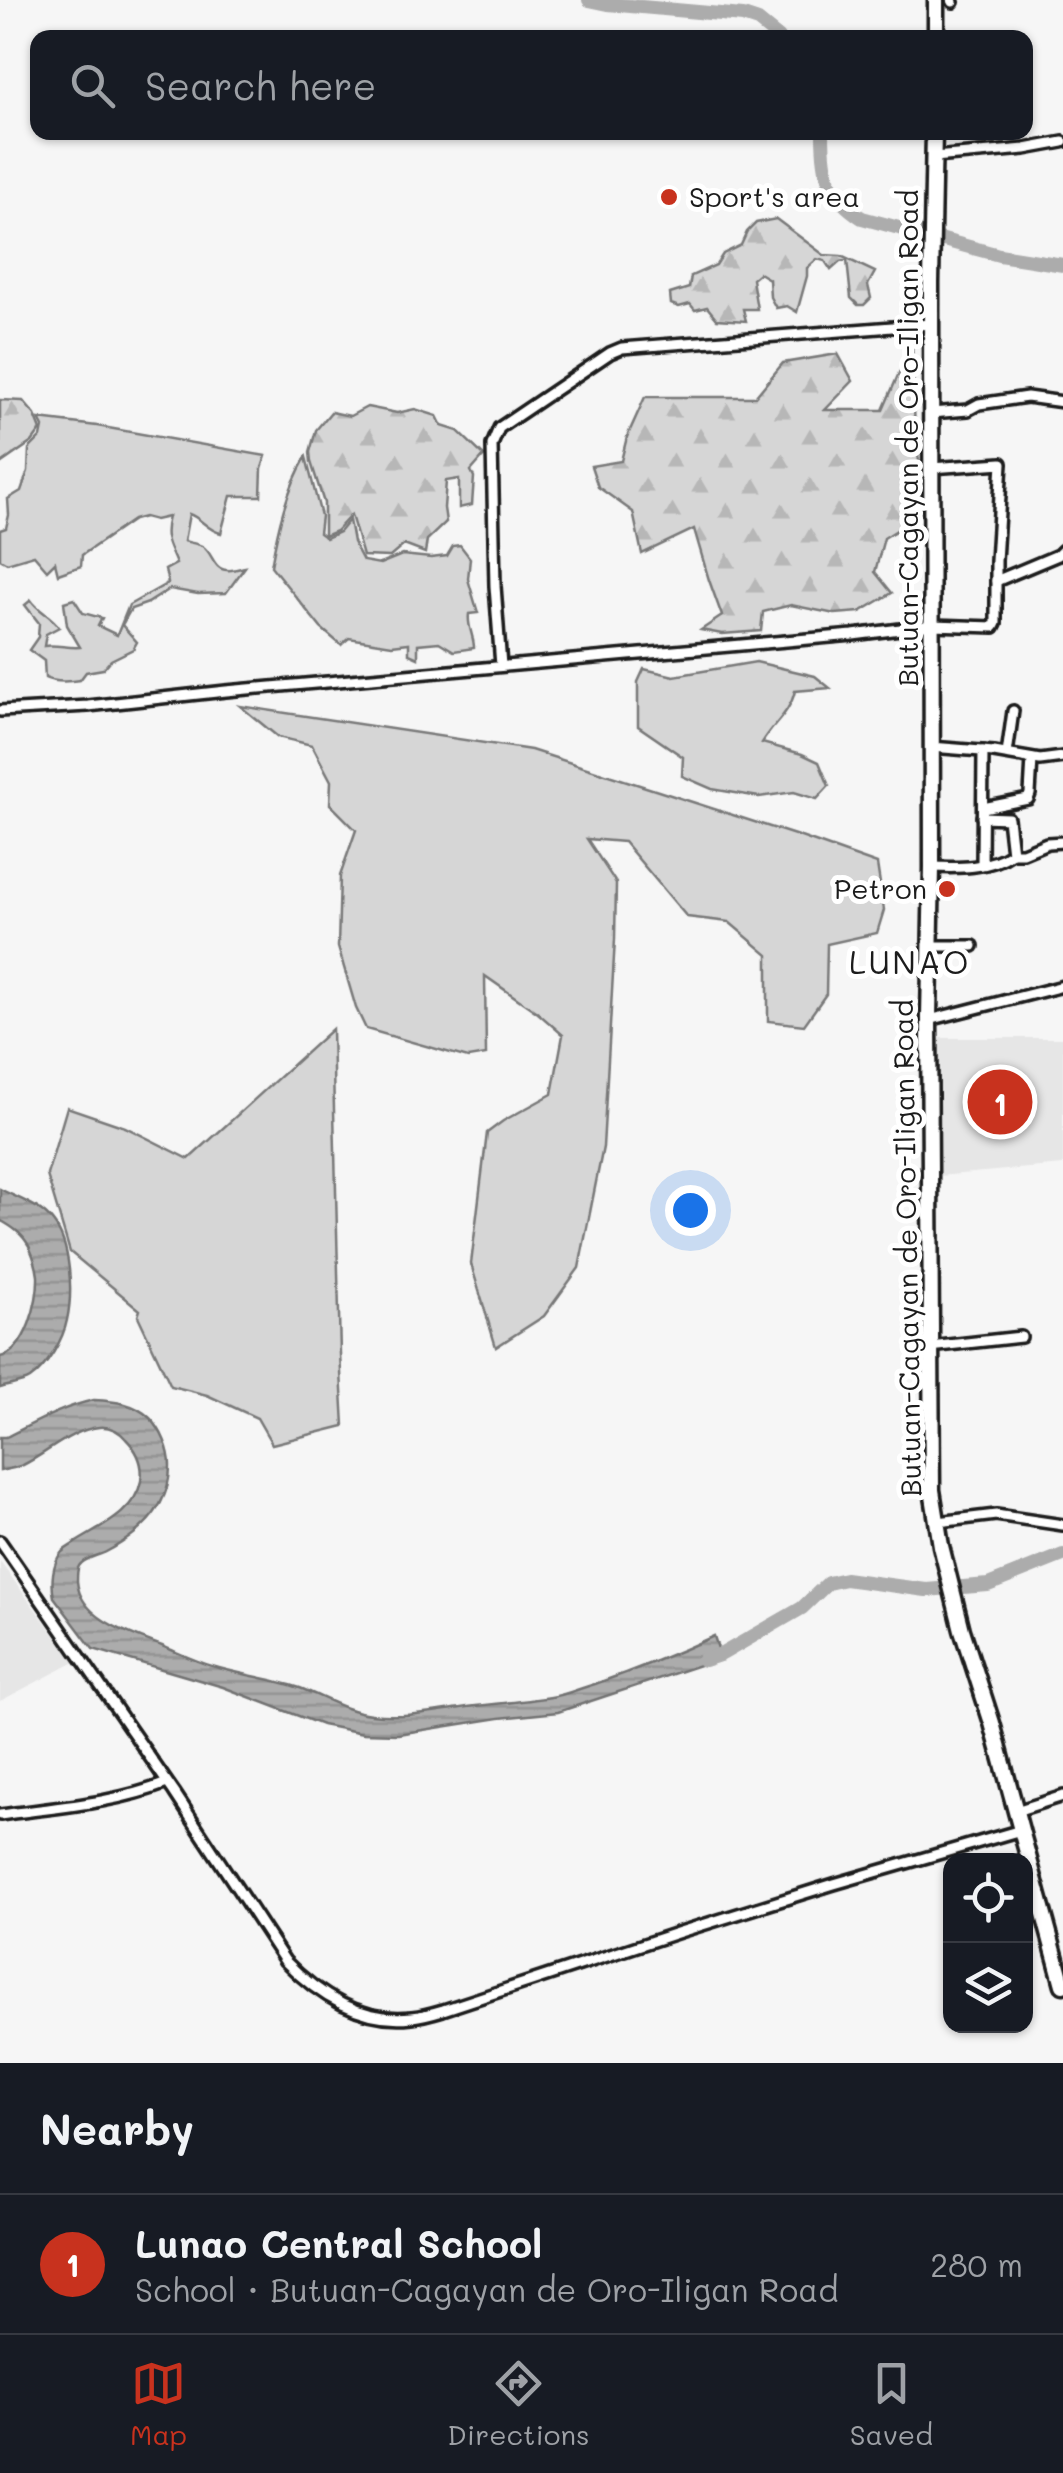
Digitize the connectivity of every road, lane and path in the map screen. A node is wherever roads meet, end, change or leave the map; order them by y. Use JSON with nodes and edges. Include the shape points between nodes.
{"nodes":[{"id":1,"x":936,"y":0,"type":"edge"},
{"id":2,"x":936,"y":30,"type":"edge"},
{"id":3,"x":934,"y":140,"type":"edge"},
{"id":4,"x":1063,"y":142,"type":"edge"},
{"id":5,"x":934,"y":157,"type":"junction"},
{"id":6,"x":931,"y":324,"type":"junction"},
{"id":7,"x":1063,"y":402,"type":"edge"},
{"id":8,"x":931,"y":413,"type":"junction"},
{"id":9,"x":931,"y":468,"type":"junction"},
{"id":10,"x":1063,"y":550,"type":"edge"},
{"id":11,"x":996,"y":582,"type":"junction"},
{"id":12,"x":932,"y":625,"type":"junction"},
{"id":13,"x":501,"y":666,"type":"junction"},
{"id":14,"x":1013,"y":710,"type":"dead end"},
{"id":15,"x":0,"y":711,"type":"edge"},
{"id":16,"x":932,"y":747,"type":"junction"},
{"id":17,"x":983,"y":751,"type":"junction"},
{"id":18,"x":1006,"y":754,"type":"junction"},
{"id":19,"x":1063,"y":756,"type":"edge"},
{"id":20,"x":1032,"y":759,"type":"junction"},
{"id":21,"x":982,"y":812,"type":"junction"},
{"id":22,"x":1063,"y":842,"type":"edge"},
{"id":23,"x":1012,"y":853,"type":"junction"},
{"id":24,"x":982,"y":864,"type":"junction"},
{"id":25,"x":932,"y":867,"type":"junction"},
{"id":26,"x":929,"y":946,"type":"junction"},
{"id":27,"x":973,"y":946,"type":"dead end"},
{"id":28,"x":1063,"y":986,"type":"edge"},
{"id":29,"x":929,"y":1020,"type":"junction"},
{"id":30,"x":1021,"y":1337,"type":"dead end"},
{"id":31,"x":930,"y":1347,"type":"junction"},
{"id":32,"x":938,"y":1522,"type":"junction"},
{"id":33,"x":1063,"y":1525,"type":"edge"},
{"id":34,"x":2,"y":1549,"type":"edge"},
{"id":35,"x":167,"y":1783,"type":"junction"},
{"id":36,"x":1063,"y":1796,"type":"edge"},
{"id":37,"x":1016,"y":1811,"type":"junction"},
{"id":38,"x":0,"y":1815,"type":"edge"},
{"id":39,"x":1021,"y":1830,"type":"junction"},
{"id":40,"x":1063,"y":1985,"type":"edge"}],
"edges":[{"from":1,"to":2,"type":"highway"},
{"from":3,"to":5,"type":"highway","name":"Butuan-Cagayan de Oro-Iligan Road"},
{"from":4,"to":5,"type":"street"},
{"from":5,"to":6,"type":"highway","name":"Butuan-Cagayan de Oro-Iligan Road"},
{"from":6,"to":8,"type":"highway","name":"Butuan-Cagayan de Oro-Iligan Road"},
{"from":6,"to":13,"type":"street","via":[[622,348],[499,428],[492,444]]},
{"from":7,"to":8,"type":"street","via":[[1027,398]]},
{"from":8,"to":9,"type":"highway","name":"Butuan-Cagayan de Oro-Iligan Road"},
{"from":9,"to":11,"type":"street","via":[[1002,463]]},
{"from":9,"to":12,"type":"highway","name":"Butuan-Cagayan de Oro-Iligan Road"},
{"from":10,"to":11,"type":"street"},
{"from":11,"to":12,"type":"street","via":[[994,627]]},
{"from":12,"to":13,"type":"street"},
{"from":12,"to":16,"type":"highway","name":"Butuan-Cagayan de Oro-Iligan Road"},
{"from":13,"to":15,"type":"street"},
{"from":14,"to":18,"type":"street"},
{"from":16,"to":17,"type":"street"},
{"from":16,"to":25,"type":"highway","name":"Butuan-Cagayan de Oro-Iligan Road"},
{"from":17,"to":18,"type":"street"},
{"from":17,"to":21,"type":"street"},
{"from":18,"to":20,"type":"street"},
{"from":19,"to":20,"type":"street"},
{"from":20,"to":21,"type":"street","via":[[1028,799]]},
{"from":21,"to":23,"type":"street","via":[[1008,818]]},
{"from":21,"to":24,"type":"street"},
{"from":22,"to":23,"type":"street"},
{"from":23,"to":24,"type":"street"},
{"from":24,"to":25,"type":"street"},
{"from":25,"to":26,"type":"highway","name":"Butuan-Cagayan de Oro-Iligan Road"},
{"from":26,"to":27,"type":"street"},
{"from":26,"to":29,"type":"highway","name":"Butuan-Cagayan de Oro-Iligan Road"},
{"from":28,"to":29,"type":"street"},
{"from":29,"to":31,"type":"highway","name":"Butuan-Cagayan de Oro-Iligan Road"},
{"from":30,"to":31,"type":"street"},
{"from":31,"to":32,"type":"highway","name":"Butuan-Cagayan de Oro-Iligan Road","via":[[930,1457]]},
{"from":32,"to":33,"type":"street","via":[[996,1515]]},
{"from":32,"to":37,"type":"highway","name":"Butuan-Cagayan de Oro-Iligan Road"},
{"from":34,"to":35,"type":"street"},
{"from":35,"to":38,"type":"street","via":[[99,1803]]},
{"from":35,"to":39,"type":"street","via":[[285,1961],[345,2006],[388,2017],[443,2010]]},
{"from":36,"to":37,"type":"street"},
{"from":37,"to":39,"type":"highway","name":"Butuan-Cagayan de Oro-Iligan Road"},
{"from":39,"to":40,"type":"highway","name":"Butuan-Cagayan de Oro-Iligan Road"}]}
